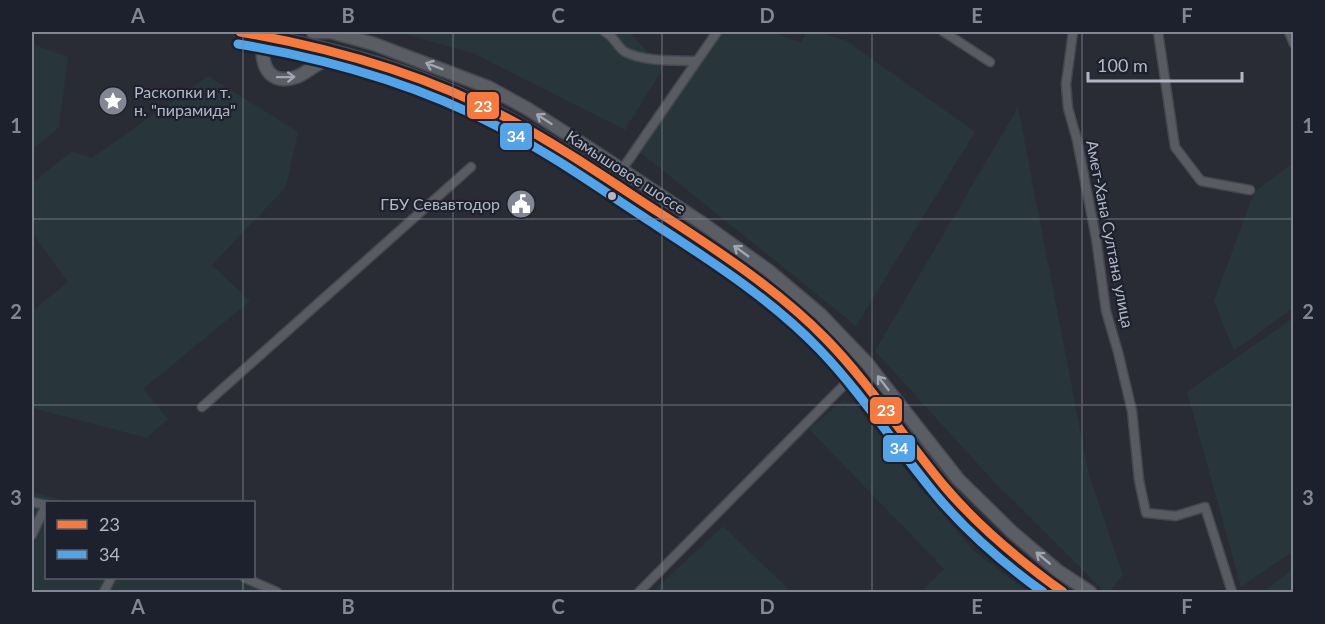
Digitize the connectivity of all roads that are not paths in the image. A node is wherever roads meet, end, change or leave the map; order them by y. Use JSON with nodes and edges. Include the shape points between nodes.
{"nodes":[{"id":1,"x":240,"y":32,"type":"edge"},
{"id":2,"x":313,"y":32,"type":"edge"},
{"id":3,"x":332,"y":32,"type":"edge"},
{"id":4,"x":605,"y":32,"type":"edge"},
{"id":5,"x":717,"y":32,"type":"edge"},
{"id":6,"x":944,"y":32,"type":"edge"},
{"id":7,"x":1073,"y":32,"type":"edge"},
{"id":8,"x":1158,"y":32,"type":"edge"},
{"id":9,"x":1289,"y":32,"type":"edge"},
{"id":10,"x":266,"y":34,"type":"edge"},
{"id":11,"x":1293,"y":44,"type":"edge"},
{"id":12,"x":696,"y":61,"type":"junction"},
{"id":13,"x":990,"y":62,"type":"dead end"},
{"id":14,"x":394,"y":68,"type":"junction"},
{"id":15,"x":471,"y":167,"type":"dead end"},
{"id":16,"x":621,"y":171,"type":"junction"},
{"id":17,"x":1250,"y":190,"type":"dead end"},
{"id":18,"x":856,"y":373,"type":"junction"},
{"id":19,"x":202,"y":407,"type":"dead end"},
{"id":20,"x":45,"y":506,"type":"edge"},
{"id":21,"x":45,"y":507,"type":"edge"},
{"id":22,"x":32,"y":518,"type":"edge"},
{"id":23,"x":32,"y":536,"type":"edge"},
{"id":24,"x":247,"y":579,"type":"edge"},
{"id":25,"x":277,"y":592,"type":"edge"},
{"id":26,"x":639,"y":592,"type":"edge"},
{"id":27,"x":1063,"y":592,"type":"edge"},
{"id":28,"x":1090,"y":592,"type":"edge"},
{"id":29,"x":1232,"y":592,"type":"edge"}],
"edges":[{"from":1,"to":10,"type":"main road","name":"Камышовое шоссе"},
{"from":2,"to":3,"type":"main road","name":"Камышовое шоссе"},
{"from":16,"to":3,"type":"main road","name":"Камышовое шоссе","one_way":true,"via":[[488,87]]},
{"from":4,"to":12,"type":"street","via":[[623,51],[638,57]]},
{"from":5,"to":12,"type":"street","name":"Камышовое шоссе"},
{"from":6,"to":13,"type":"street"},
{"from":7,"to":29,"type":"street","name":"Амет-Хана Султана улица","via":[[1066,84],[1068,108],[1096,238],[1106,311],[1132,411],[1146,513],[1176,516],[1205,507]]},
{"from":8,"to":17,"type":"street","via":[[1175,147],[1201,181]]},
{"from":9,"to":11,"type":"street"},
{"from":10,"to":14,"type":"main road","name":"Камышовое шоссе"},
{"from":10,"to":14,"type":"main road","one_way":true,"via":[[263,61],[273,77],[296,77],[331,60]]},
{"from":12,"to":16,"type":"street","name":"Камышовое шоссе"},
{"from":14,"to":18,"type":"main road","name":"Камышовое шоссе","via":[[494,111],[703,241],[794,311]]},
{"from":15,"to":19,"type":"street"},
{"from":28,"to":16,"type":"main road","name":"Камышовое шоссе","one_way":true,"via":[[1012,532],[958,479],[867,362],[820,314],[769,271]]},
{"from":18,"to":26,"type":"street"},
{"from":18,"to":27,"type":"main road","name":"Камышовое шоссе","via":[[947,489],[1023,562]]},
{"from":20,"to":22,"type":"street"},
{"from":21,"to":23,"type":"street"},
{"from":24,"to":25,"type":"street"}]}
